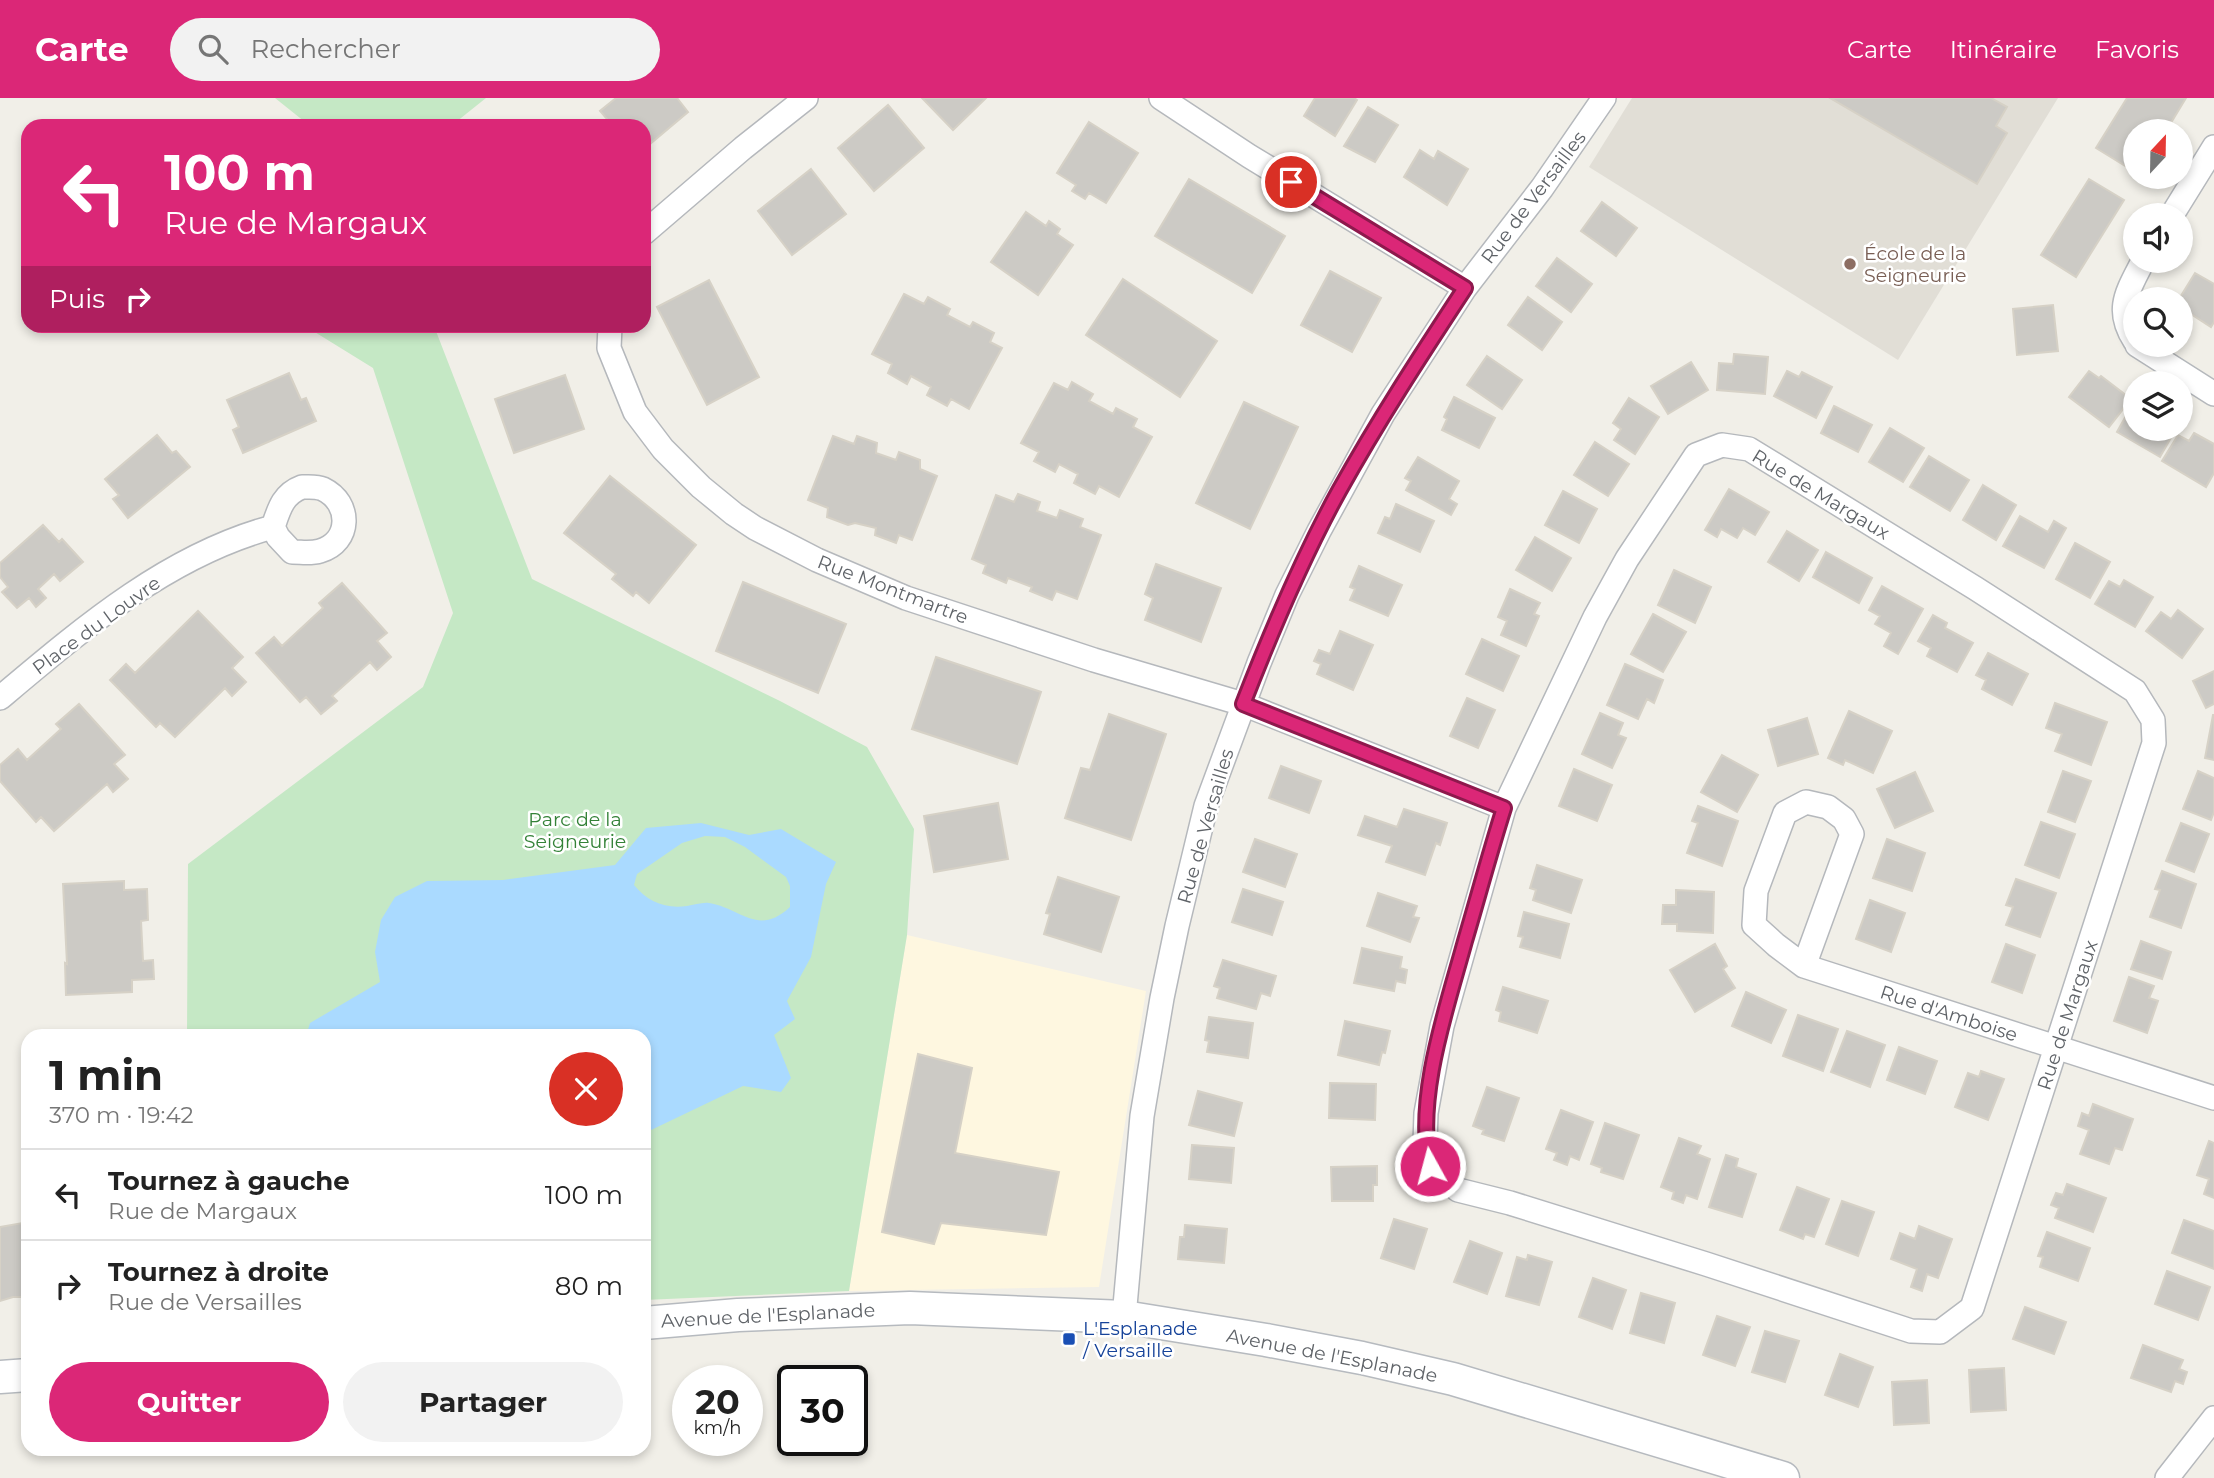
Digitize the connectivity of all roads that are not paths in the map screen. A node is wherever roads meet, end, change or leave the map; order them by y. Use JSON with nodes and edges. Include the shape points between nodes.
{"nodes":[{"id":1,"x":806,"y":98,"type":"edge"},
{"id":2,"x":1161,"y":98,"type":"edge"},
{"id":3,"x":1604,"y":98,"type":"edge"},
{"id":4,"x":2214,"y":147,"type":"edge"},
{"id":5,"x":2179,"y":203,"type":"edge"},
{"id":6,"x":651,"y":227,"type":"edge"},
{"id":7,"x":1465,"y":288,"type":"junction"},
{"id":8,"x":610,"y":333,"type":"edge"},
{"id":9,"x":2157,"y":357,"type":"edge"},
{"id":10,"x":2214,"y":394,"type":"edge"},
{"id":11,"x":273,"y":527,"type":"dead end"},
{"id":12,"x":0,"y":698,"type":"edge"},
{"id":13,"x":1243,"y":704,"type":"junction"},
{"id":14,"x":1504,"y":808,"type":"junction"},
{"id":15,"x":1804,"y":966,"type":"junction"},
{"id":16,"x":2056,"y":1048,"type":"junction"},
{"id":17,"x":2214,"y":1098,"type":"edge"},
{"id":18,"x":1124,"y":1317,"type":"junction"},
{"id":19,"x":651,"y":1322,"type":"edge"},
{"id":20,"x":21,"y":1376,"type":"edge"},
{"id":21,"x":0,"y":1377,"type":"edge"},
{"id":22,"x":2214,"y":1418,"type":"edge"},
{"id":23,"x":1715,"y":1459,"type":"junction"},
{"id":24,"x":1764,"y":1478,"type":"edge"},
{"id":25,"x":1783,"y":1478,"type":"edge"},
{"id":26,"x":2167,"y":1478,"type":"edge"}],
"edges":[{"from":1,"to":6,"type":"street"},
{"from":2,"to":7,"type":"street"},
{"from":3,"to":7,"type":"street","name":"Rue de Versailles"},
{"from":4,"to":5,"type":"street"},
{"from":7,"to":13,"type":"street","name":"Rue de Versailles","via":[[1338,493],[1287,595]]},
{"from":8,"to":13,"type":"street","name":"Rue Montmartre","via":[[609,348],[635,412],[663,449],[744,521],[817,560],[906,598]]},
{"from":9,"to":10,"type":"street"},
{"from":11,"to":12,"type":"street","name":"Place du Louvre","via":[[241,535],[141,586]]},
{"from":13,"to":14,"type":"street"},
{"from":13,"to":18,"type":"street","name":"Rue de Versailles","via":[[1206,806],[1162,998],[1142,1116]]},
{"from":14,"to":16,"type":"street","name":"Rue de Margaux","via":[[1442,1026],[1426,1113],[1430,1166],[1458,1190],[1911,1331],[1940,1332],[1972,1308]]},
{"from":14,"to":16,"type":"street","name":"Rue de Margaux","via":[[1620,570],[1696,455],[1722,444],[1749,449],[2135,691],[2153,720],[2154,743]]},
{"from":15,"to":15,"type":"street","name":"Rue d'Amboise","via":[[1852,834],[1844,819],[1828,807],[1806,802],[1785,813],[1756,891],[1754,925]]},
{"from":15,"to":16,"type":"street","name":"Rue d'Amboise"},
{"from":16,"to":17,"type":"street","name":"Rue d'Amboise"},
{"from":18,"to":19,"type":"street","name":"Avenue de l'Esplanade","via":[[910,1308]]},
{"from":18,"to":23,"type":"street","name":"Avenue de l'Esplanade","via":[[1362,1358],[1452,1379]]},
{"from":20,"to":21,"type":"street"},
{"from":22,"to":26,"type":"street"},
{"from":23,"to":24,"type":"street","name":"Avenue de l'Esplanade"},
{"from":23,"to":25,"type":"street","name":"Avenue de l'Esplanade"}]}
